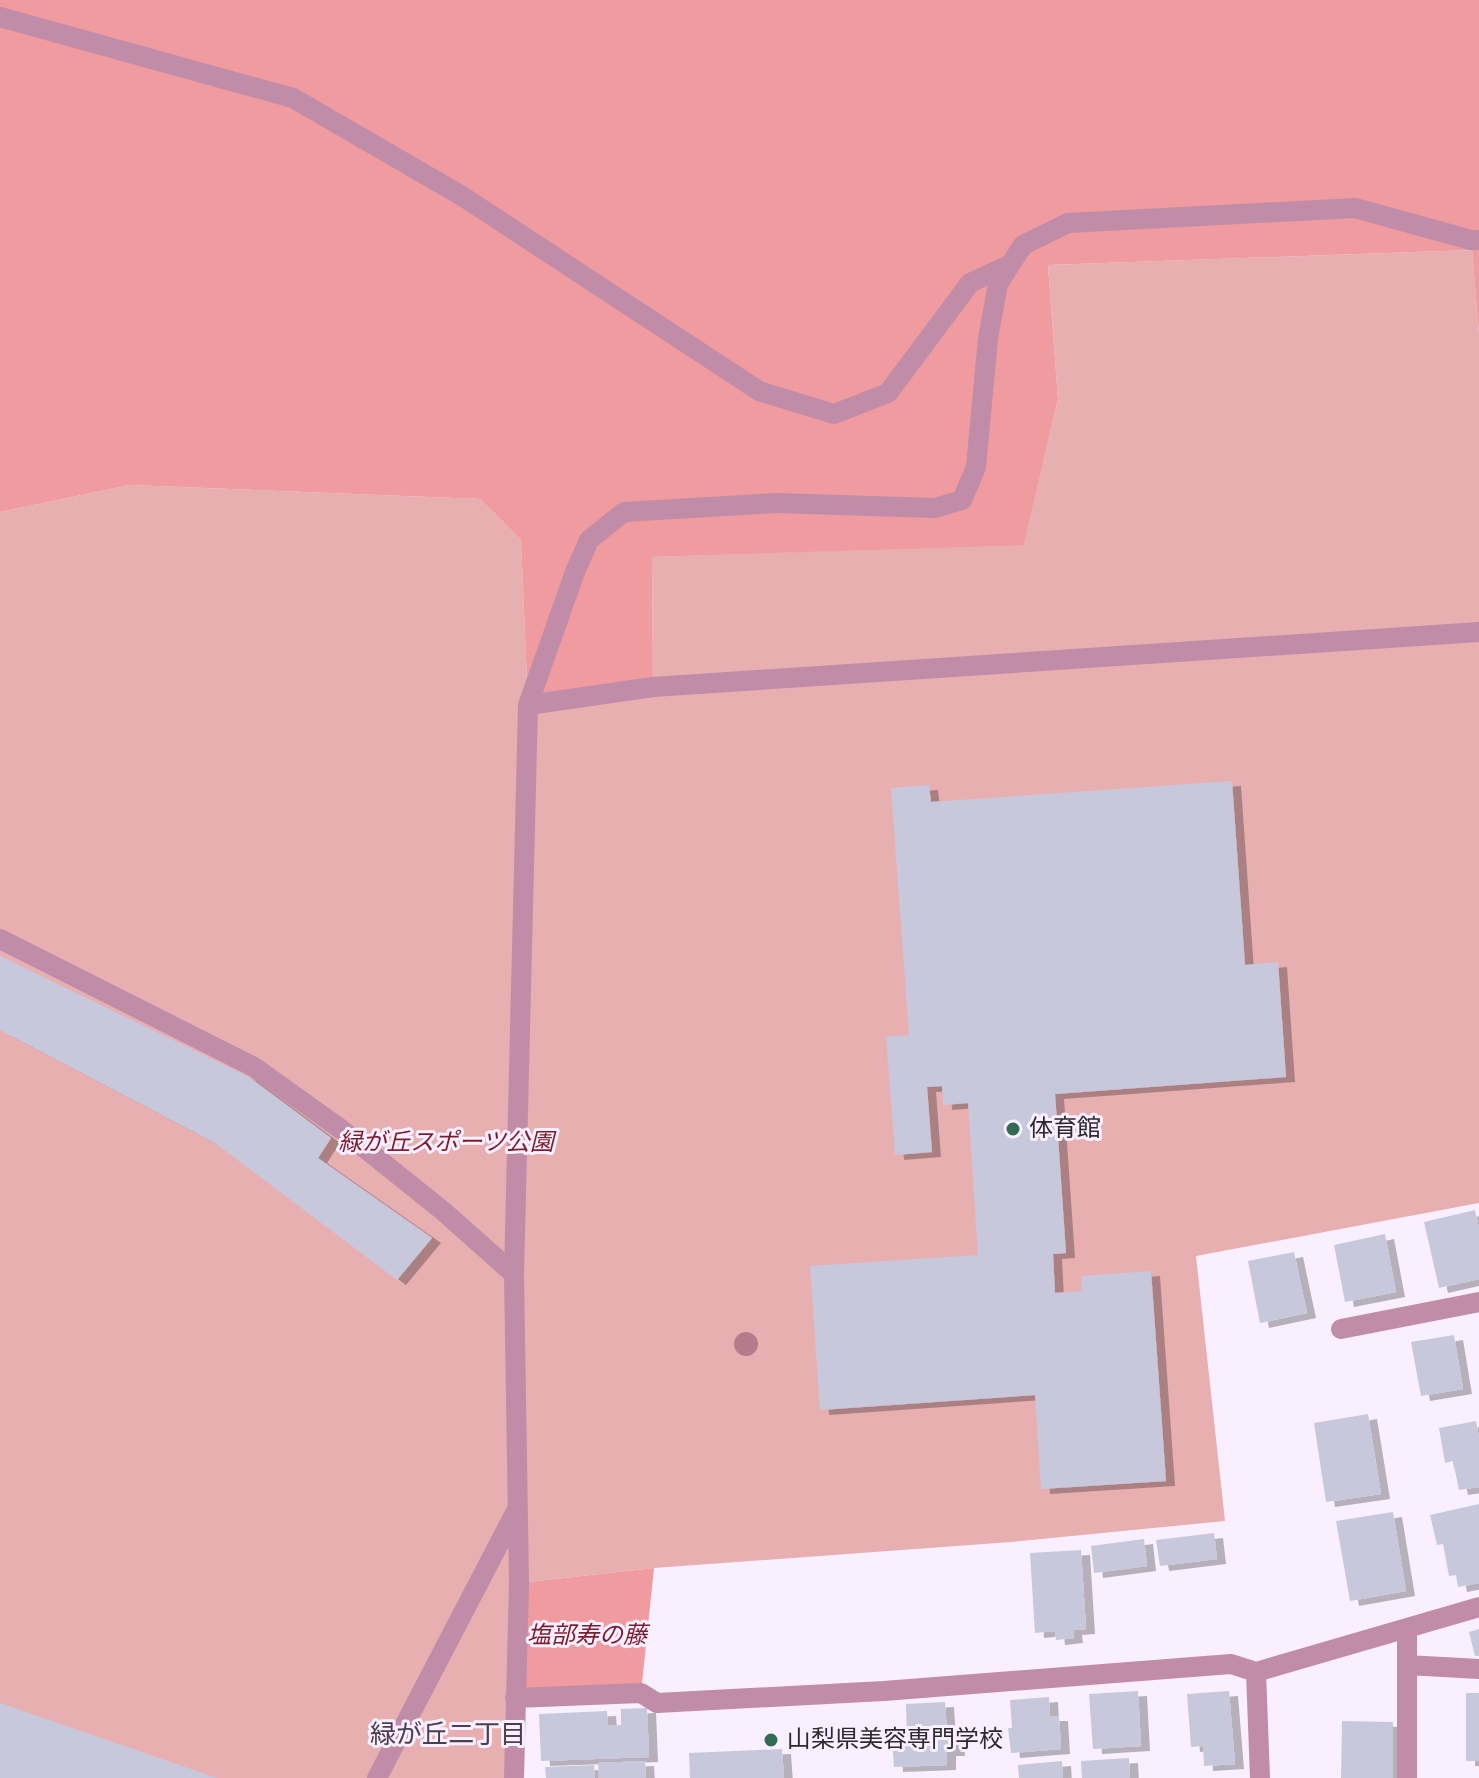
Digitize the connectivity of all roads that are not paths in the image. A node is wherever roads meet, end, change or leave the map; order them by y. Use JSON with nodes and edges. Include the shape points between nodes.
{"nodes":[{"id":1,"x":0,"y":17,"type":"edge"},
{"id":2,"x":1479,"y":240,"type":"edge"},
{"id":3,"x":1011,"y":264,"type":"junction"},
{"id":4,"x":1479,"y":632,"type":"edge"},
{"id":5,"x":528,"y":705,"type":"junction"},
{"id":6,"x":0,"y":939,"type":"edge"},
{"id":7,"x":514,"y":1274,"type":"junction"},
{"id":8,"x":1479,"y":1302,"type":"edge"},
{"id":9,"x":1341,"y":1329,"type":"dead end"},
{"id":10,"x":517,"y":1509,"type":"junction"},
{"id":11,"x":1479,"y":1607,"type":"edge"},
{"id":12,"x":1407,"y":1628,"type":"junction"},
{"id":13,"x":1407,"y":1665,"type":"junction"},
{"id":14,"x":1479,"y":1669,"type":"edge"},
{"id":15,"x":1256,"y":1672,"type":"junction"},
{"id":16,"x":515,"y":1698,"type":"junction"},
{"id":17,"x":377,"y":1778,"type":"edge"},
{"id":18,"x":514,"y":1778,"type":"edge"},
{"id":19,"x":1260,"y":1778,"type":"edge"},
{"id":20,"x":1407,"y":1778,"type":"edge"}],
"edges":[{"from":1,"to":3,"type":"street","via":[[293,98],[462,196],[759,391],[834,414],[888,393],[970,283]]},
{"from":2,"to":3,"type":"street","via":[[1339,208],[1068,223],[1023,245]]},
{"from":3,"to":5,"type":"street","via":[[998,284],[976,467],[962,500],[935,508],[776,503],[624,512],[589,540]]},
{"from":4,"to":5,"type":"street","via":[[653,687]]},
{"from":5,"to":7,"type":"street"},
{"from":6,"to":7,"type":"street","via":[[254,1067],[342,1130]]},
{"from":7,"to":10,"type":"street"},
{"from":8,"to":9,"type":"street"},
{"from":10,"to":16,"type":"street"},
{"from":10,"to":17,"type":"street"},
{"from":11,"to":12,"type":"street"},
{"from":12,"to":13,"type":"street"},
{"from":12,"to":15,"type":"street"},
{"from":13,"to":14,"type":"street"},
{"from":13,"to":20,"type":"street"},
{"from":15,"to":16,"type":"street","via":[[1231,1664],[657,1703],[641,1693]]},
{"from":15,"to":19,"type":"street"},
{"from":16,"to":18,"type":"street"}]}
